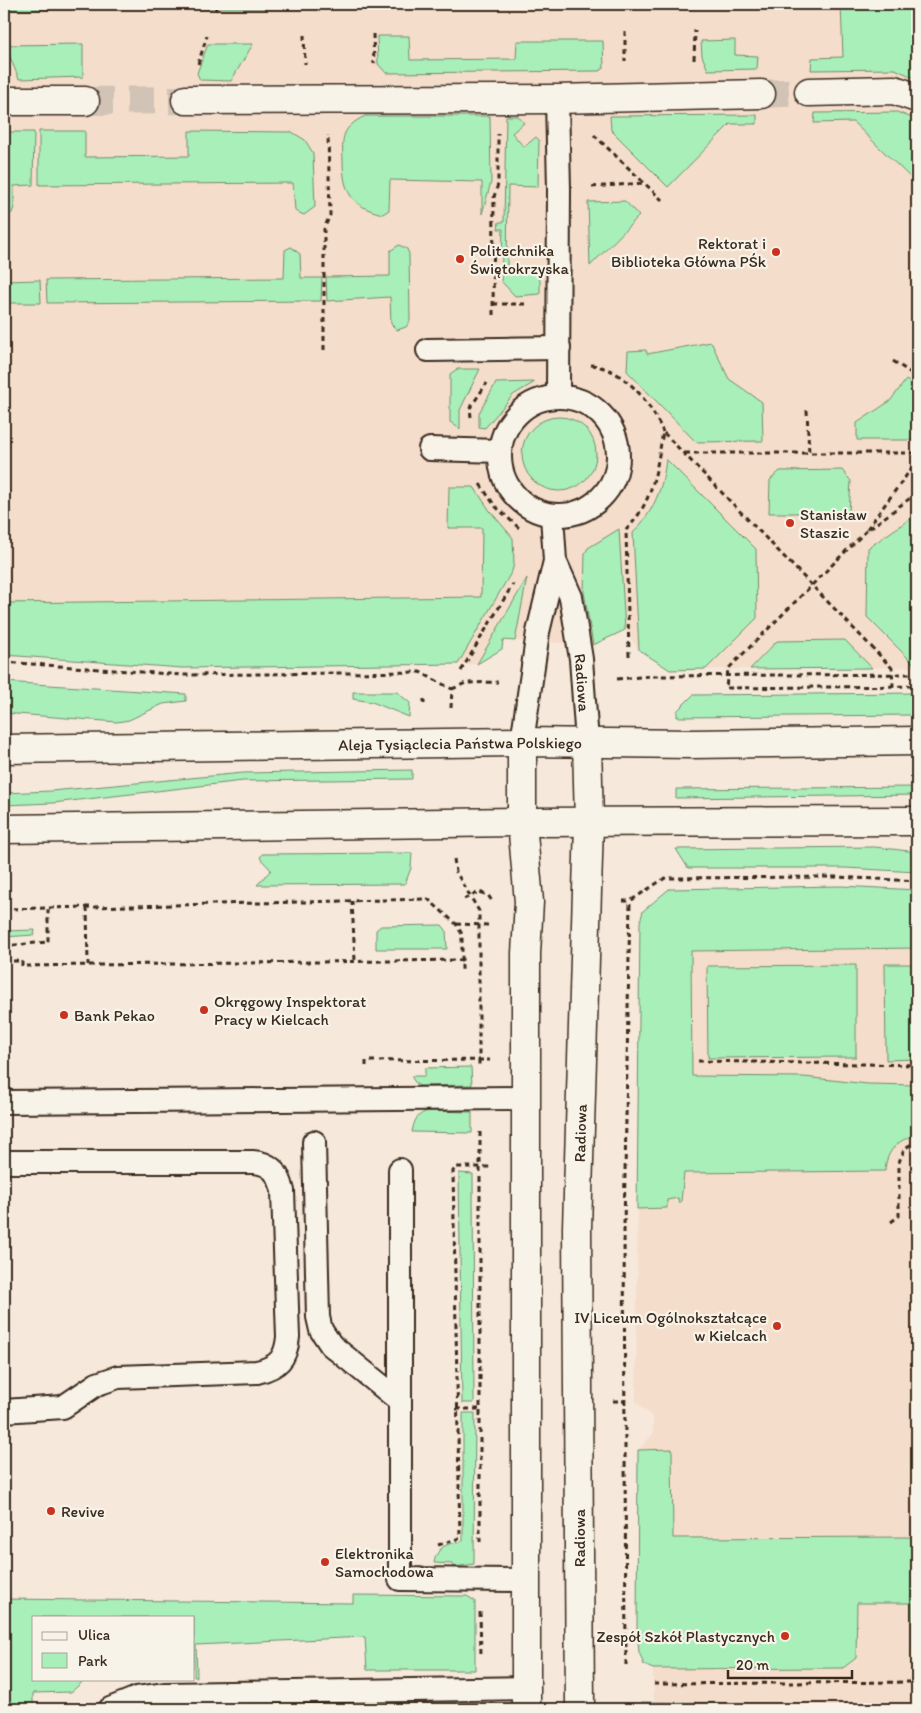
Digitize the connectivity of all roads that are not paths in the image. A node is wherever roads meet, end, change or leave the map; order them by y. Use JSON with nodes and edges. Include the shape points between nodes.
{"nodes":[{"id":1,"x":809,"y":92,"type":"tunnel mouth"},
{"id":2,"x":761,"y":94,"type":"tunnel mouth"},
{"id":3,"x":917,"y":98,"type":"edge"},
{"id":4,"x":557,"y":99,"type":"junction"},
{"id":5,"x":186,"y":100,"type":"tunnel mouth"},
{"id":6,"x":4,"y":101,"type":"edge"},
{"id":7,"x":85,"y":101,"type":"tunnel mouth"},
{"id":8,"x":559,"y":348,"type":"junction"},
{"id":9,"x":428,"y":350,"type":"dead end"},
{"id":10,"x":558,"y":397,"type":"junction"},
{"id":11,"x":430,"y":448,"type":"dead end"},
{"id":12,"x":500,"y":451,"type":"junction"},
{"id":13,"x":552,"y":515,"type":"junction"},
{"id":14,"x":555,"y":561,"type":"junction"},
{"id":15,"x":522,"y":742,"type":"junction"},
{"id":16,"x":587,"y":742,"type":"junction"},
{"id":17,"x":917,"y":742,"type":"edge"},
{"id":18,"x":4,"y":749,"type":"edge"},
{"id":19,"x":917,"y":820,"type":"edge"},
{"id":20,"x":522,"y":822,"type":"junction"},
{"id":21,"x":589,"y":823,"type":"junction"},
{"id":22,"x":4,"y":829,"type":"edge"},
{"id":23,"x":526,"y":1098,"type":"junction"},
{"id":24,"x":4,"y":1102,"type":"edge"},
{"id":25,"x":314,"y":1142,"type":"dead end"},
{"id":26,"x":4,"y":1162,"type":"edge"},
{"id":27,"x":400,"y":1170,"type":"dead end"},
{"id":28,"x":400,"y":1401,"type":"junction"},
{"id":29,"x":4,"y":1411,"type":"edge"},
{"id":30,"x":525,"y":1580,"type":"junction"},
{"id":31,"x":526,"y":1699,"type":"edge"},
{"id":32,"x":110,"y":1709,"type":"edge"},
{"id":33,"x":580,"y":1709,"type":"edge"}],
"edges":[{"from":1,"to":3,"type":"street","via":[[894,90]]},
{"from":2,"to":4,"type":"street"},
{"from":4,"to":5,"type":"street"},
{"from":4,"to":8,"type":"lane"},
{"from":6,"to":7,"type":"street"},
{"from":8,"to":9,"type":"lane"},
{"from":8,"to":10,"type":"lane"},
{"from":10,"to":12,"type":"lane","via":[[526,407],[513,419],[504,434]]},
{"from":10,"to":13,"type":"lane","via":[[576,399],[591,406],[614,433],[618,450],[617,468],[611,485],[600,498],[586,509],[570,515]]},
{"from":11,"to":12,"type":"lane"},
{"from":12,"to":13,"type":"lane","via":[[501,469],[519,500],[534,511]]},
{"from":13,"to":14,"type":"lane","name":"Radiowa"},
{"from":14,"to":15,"type":"lane","name":"Radiowa","via":[[538,632]]},
{"from":14,"to":16,"type":"lane","name":"Radiowa","via":[[571,597],[581,659]]},
{"from":15,"to":16,"type":"street","name":"Aleja Tysiąclecia Państwa Polskiego"},
{"from":15,"to":18,"type":"street","name":"Aleja Tysiąclecia Państwa Polskiego"},
{"from":15,"to":20,"type":"street","name":"Radiowa"},
{"from":16,"to":17,"type":"street","name":"Aleja Tysiąclecia Państwa Polskiego"},
{"from":16,"to":21,"type":"street","name":"Radiowa"},
{"from":19,"to":21,"type":"street"},
{"from":20,"to":21,"type":"street"},
{"from":20,"to":22,"type":"street"},
{"from":20,"to":23,"type":"street","name":"Radiowa","via":[[529,902]]},
{"from":21,"to":33,"type":"street","name":"Radiowa","via":[[577,1228]]},
{"from":23,"to":24,"type":"lane"},
{"from":23,"to":30,"type":"street","name":"Radiowa"},
{"from":25,"to":28,"type":"lane","via":[[318,1317],[321,1330],[331,1345]]},
{"from":26,"to":29,"type":"lane","via":[[253,1162],[270,1166],[277,1174],[283,1191],[288,1337],[285,1354],[276,1365],[257,1372],[118,1378],[97,1384],[63,1407]]},
{"from":27,"to":28,"type":"lane"},
{"from":28,"to":30,"type":"lane","via":[[400,1579]]},
{"from":30,"to":31,"type":"street","name":"Radiowa"},
{"from":31,"to":32,"type":"lane","via":[[166,1694],[138,1698]]}]}
